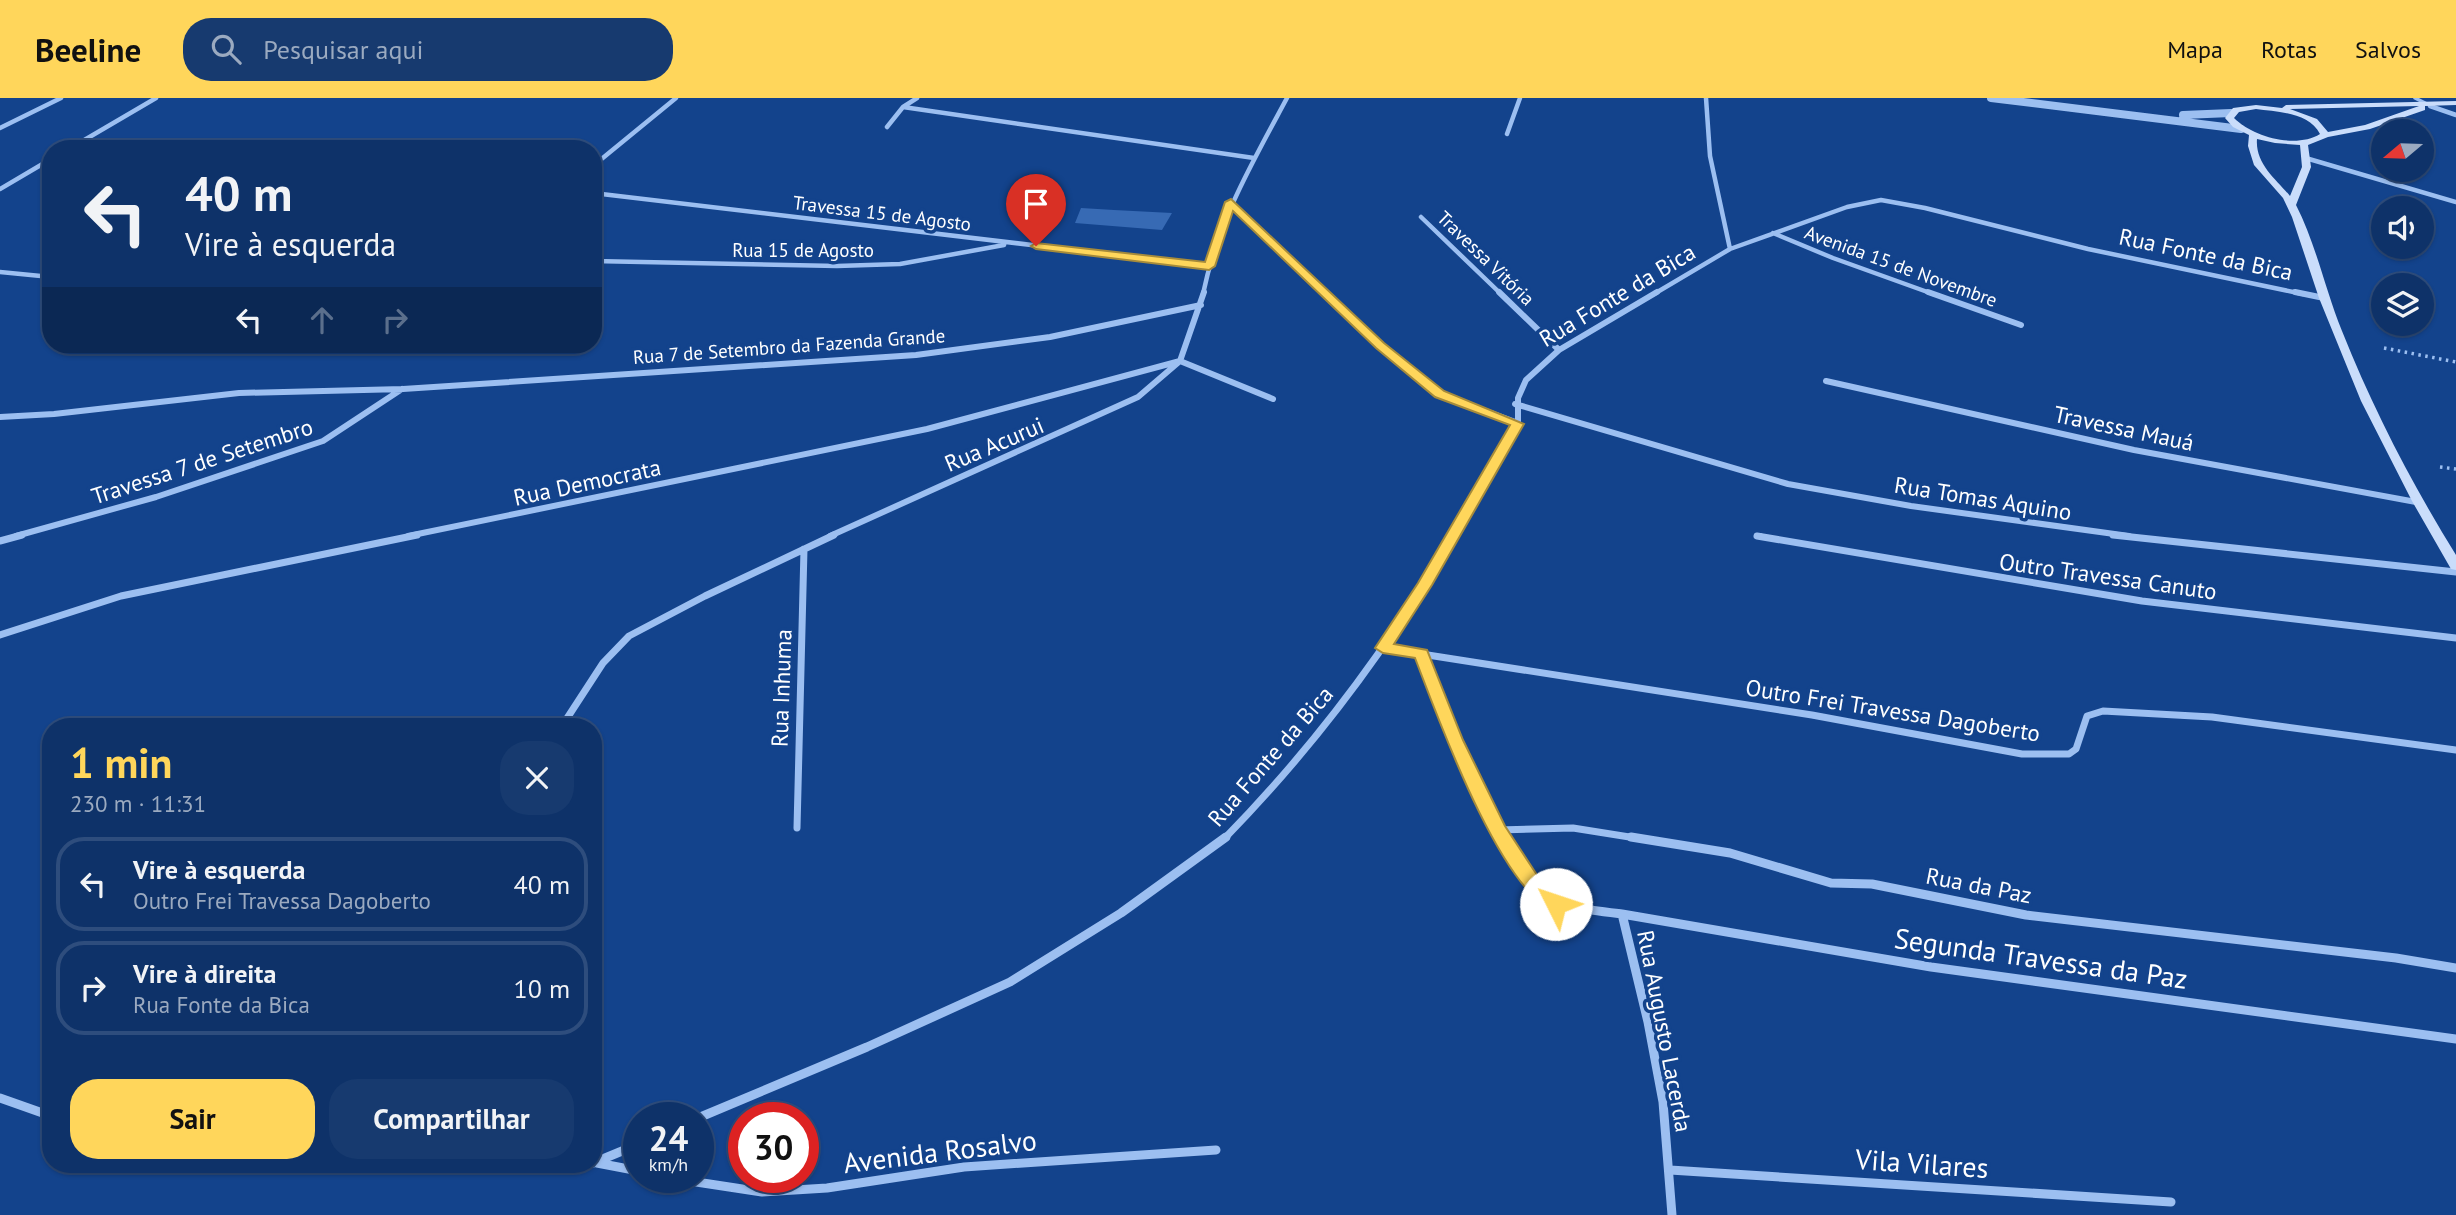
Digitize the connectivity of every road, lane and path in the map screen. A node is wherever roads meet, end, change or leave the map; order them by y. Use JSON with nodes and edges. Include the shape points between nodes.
{"nodes":[{"id":1,"x":61,"y":98,"type":"edge"},
{"id":2,"x":156,"y":98,"type":"edge"},
{"id":3,"x":676,"y":98,"type":"edge"},
{"id":4,"x":917,"y":98,"type":"edge"},
{"id":5,"x":1287,"y":98,"type":"edge"},
{"id":6,"x":1520,"y":98,"type":"edge"},
{"id":7,"x":1706,"y":98,"type":"edge"},
{"id":8,"x":1992,"y":98,"type":"edge"},
{"id":9,"x":2415,"y":98,"type":"edge"},
{"id":10,"x":2456,"y":103,"type":"edge"},
{"id":11,"x":2430,"y":106,"type":"junction"},
{"id":12,"x":903,"y":107,"type":"junction"},
{"id":13,"x":2269,"y":108,"type":"junction"},
{"id":14,"x":2231,"y":113,"type":"junction"},
{"id":15,"x":2456,"y":115,"type":"edge"},
{"id":16,"x":2152,"y":117,"type":"junction"},
{"id":17,"x":887,"y":127,"type":"dead end"},
{"id":18,"x":0,"y":128,"type":"edge"},
{"id":19,"x":2241,"y":129,"type":"junction"},
{"id":20,"x":1507,"y":134,"type":"dead end"},
{"id":21,"x":2253,"y":134,"type":"junction"},
{"id":22,"x":2325,"y":135,"type":"junction"},
{"id":23,"x":84,"y":140,"type":"edge"},
{"id":24,"x":2303,"y":143,"type":"junction"},
{"id":25,"x":1254,"y":158,"type":"junction"},
{"id":26,"x":602,"y":159,"type":"edge"},
{"id":27,"x":2309,"y":159,"type":"junction"},
{"id":28,"x":42,"y":164,"type":"edge"},
{"id":29,"x":0,"y":189,"type":"edge"},
{"id":30,"x":602,"y":194,"type":"edge"},
{"id":31,"x":1231,"y":202,"type":"junction"},
{"id":32,"x":2456,"y":202,"type":"edge"},
{"id":33,"x":2291,"y":205,"type":"junction"},
{"id":34,"x":1421,"y":217,"type":"dead end"},
{"id":35,"x":1772,"y":232,"type":"junction"},
{"id":36,"x":1012,"y":243,"type":"junction"},
{"id":37,"x":1730,"y":249,"type":"junction"},
{"id":38,"x":602,"y":261,"type":"edge"},
{"id":39,"x":1209,"y":266,"type":"junction"},
{"id":40,"x":0,"y":272,"type":"edge"},
{"id":41,"x":42,"y":276,"type":"edge"},
{"id":42,"x":2324,"y":298,"type":"junction"},
{"id":43,"x":1201,"y":305,"type":"junction"},
{"id":44,"x":2021,"y":325,"type":"dead end"},
{"id":45,"x":2342,"y":340,"type":"junction"},
{"id":46,"x":1559,"y":349,"type":"junction"},
{"id":47,"x":1180,"y":361,"type":"junction"},
{"id":48,"x":2456,"y":362,"type":"edge"},
{"id":49,"x":1826,"y":381,"type":"dead end"},
{"id":50,"x":403,"y":389,"type":"junction"},
{"id":51,"x":1273,"y":399,"type":"dead end"},
{"id":52,"x":1515,"y":404,"type":"junction"},
{"id":53,"x":0,"y":416,"type":"edge"},
{"id":54,"x":1518,"y":424,"type":"junction"},
{"id":55,"x":2416,"y":502,"type":"junction"},
{"id":56,"x":1758,"y":536,"type":"dead end"},
{"id":57,"x":0,"y":541,"type":"edge"},
{"id":58,"x":804,"y":550,"type":"junction"},
{"id":59,"x":2456,"y":566,"type":"edge"},
{"id":60,"x":2456,"y":572,"type":"edge"},
{"id":61,"x":0,"y":635,"type":"edge"},
{"id":62,"x":2456,"y":638,"type":"edge"},
{"id":63,"x":1383,"y":648,"type":"junction"},
{"id":64,"x":1422,"y":654,"type":"junction"},
{"id":65,"x":567,"y":718,"type":"edge"},
{"id":66,"x":2456,"y":750,"type":"edge"},
{"id":67,"x":797,"y":828,"type":"dead end"},
{"id":68,"x":1498,"y":830,"type":"junction"},
{"id":69,"x":1622,"y":914,"type":"junction"},
{"id":70,"x":2456,"y":968,"type":"edge"},
{"id":71,"x":2456,"y":1039,"type":"edge"},
{"id":72,"x":0,"y":1098,"type":"edge"},
{"id":73,"x":714,"y":1111,"type":"edge"},
{"id":74,"x":42,"y":1113,"type":"edge"},
{"id":75,"x":1216,"y":1150,"type":"dead end"},
{"id":76,"x":623,"y":1151,"type":"edge"},
{"id":77,"x":602,"y":1160,"type":"edge"},
{"id":78,"x":602,"y":1164,"type":"edge"},
{"id":79,"x":623,"y":1168,"type":"edge"},
{"id":80,"x":1670,"y":1170,"type":"junction"},
{"id":81,"x":714,"y":1185,"type":"edge"},
{"id":82,"x":2171,"y":1202,"type":"dead end"},
{"id":83,"x":1672,"y":1215,"type":"edge"}],
"edges":[{"from":1,"to":18,"type":"street"},
{"from":2,"to":23,"type":"street"},
{"from":3,"to":26,"type":"street"},
{"from":4,"to":12,"type":"street"},
{"from":5,"to":25,"type":"street","name":"Rua Acurui"},
{"from":6,"to":20,"type":"street"},
{"from":7,"to":37,"type":"street","via":[[1710,156]]},
{"from":8,"to":16,"type":"street"},
{"from":9,"to":11,"type":"lane"},
{"from":10,"to":11,"type":"main road"},
{"from":11,"to":13,"type":"main road"},
{"from":11,"to":15,"type":"street"},
{"from":11,"to":22,"type":"main road"},
{"from":12,"to":17,"type":"street"},
{"from":12,"to":25,"type":"street"},
{"from":13,"to":14,"type":"main road"},
{"from":13,"to":22,"type":"main road","via":[[2308,119]]},
{"from":14,"to":16,"type":"street"},
{"from":14,"to":19,"type":"main road","via":[[2233,123]]},
{"from":16,"to":19,"type":"street"},
{"from":19,"to":21,"type":"main road"},
{"from":21,"to":24,"type":"main road"},
{"from":21,"to":33,"type":"main road","via":[[2257,163]]},
{"from":22,"to":24,"type":"main road"},
{"from":24,"to":27,"type":"main road"},
{"from":25,"to":31,"type":"street","name":"Rua Acurui"},
{"from":27,"to":32,"type":"street"},
{"from":27,"to":33,"type":"main road"},
{"from":28,"to":29,"type":"street"},
{"from":30,"to":36,"type":"street","name":"Travessa 15 de Agosto"},
{"from":31,"to":39,"type":"street","name":"Rua Acurui"},
{"from":31,"to":54,"type":"street","via":[[1380,345],[1440,394]]},
{"from":33,"to":42,"type":"main road"},
{"from":34,"to":46,"type":"street","name":"Travessa Vitória"},
{"from":35,"to":37,"type":"street","name":"Rua Fonte da Bica"},
{"from":35,"to":42,"type":"street","name":"Rua Fonte da Bica","via":[[1866,201],[1902,202],[2088,249]]},
{"from":35,"to":44,"type":"street","name":"Avenida 15 de Novembre"},
{"from":36,"to":38,"type":"street","name":"Rua 15 de Agosto","via":[[900,264]]},
{"from":36,"to":39,"type":"street","name":"Travessa 15 de Agosto"},
{"from":37,"to":46,"type":"street","name":"Rua Fonte da Bica"},
{"from":39,"to":43,"type":"street","name":"Rua Acurui"},
{"from":40,"to":41,"type":"street"},
{"from":42,"to":45,"type":"main road"},
{"from":43,"to":47,"type":"street","name":"Rua Acurui"},
{"from":43,"to":50,"type":"street","name":"Rua 7 de Setembro da Fazenda Grande","via":[[1050,337],[916,355]]},
{"from":45,"to":48,"type":"path"},
{"from":45,"to":55,"type":"main road"},
{"from":46,"to":52,"type":"street","name":"Rua Fonte da Bica","via":[[1522,384]]},
{"from":47,"to":51,"type":"street"},
{"from":47,"to":58,"type":"street","name":"Rua Acurui","via":[[1138,397],[1098,418]]},
{"from":47,"to":61,"type":"street","name":"Rua Democrata","via":[[927,429],[121,596]]},
{"from":49,"to":55,"type":"street","name":"Travessa Mauá","via":[[2134,450]]},
{"from":50,"to":53,"type":"street","name":"Rua 7 de Setembro da Fazenda Grande","via":[[239,393]]},
{"from":50,"to":57,"type":"street","name":"Travessa 7 de Setembro","via":[[323,441],[156,497]]},
{"from":52,"to":54,"type":"street"},
{"from":52,"to":60,"type":"street","name":"Rua Tomas Aquino","via":[[1788,484],[1898,504],[2088,532]]},
{"from":54,"to":63,"type":"street","name":"Rua Fonte da Bica"},
{"from":55,"to":59,"type":"main road"},
{"from":56,"to":62,"type":"street","name":"Outro Travessa Canuto","via":[[2142,601]]},
{"from":58,"to":65,"type":"street","name":"Rua Acurui","via":[[621,642]]},
{"from":58,"to":67,"type":"street","name":"Rua Inhuma"},
{"from":63,"to":64,"type":"street","name":"Outro Frei Travessa Dagoberto"},
{"from":63,"to":73,"type":"street","name":"Rua Fonte da Bica","via":[[1264,798],[1217,846],[1121,914],[1010,982]]},
{"from":64,"to":66,"type":"street","name":"Outro Frei Travessa Dagoberto","via":[[1812,715],[2022,754],[2069,754],[2076,749],[2087,716],[2103,711],[2212,717]]},
{"from":64,"to":68,"type":"street","name":"Rua Augusto Lacerda","via":[[1455,740]]},
{"from":68,"to":69,"type":"street","name":"Rua Augusto Lacerda","via":[[1545,898],[1556,904]]},
{"from":68,"to":70,"type":"street","name":"Rua da Paz","via":[[1573,828],[1730,853],[1831,883],[1872,884],[2026,915]]},
{"from":69,"to":71,"type":"street","name":"Segunda Travessa da Paz","via":[[1931,967]]},
{"from":69,"to":80,"type":"street","name":"Rua Augusto Lacerda","via":[[1661,1088]]},
{"from":72,"to":74,"type":"street"},
{"from":75,"to":81,"type":"street","name":"Avenida Rosalvo","via":[[964,1167],[827,1188],[762,1192]]},
{"from":76,"to":77,"type":"street"},
{"from":78,"to":79,"type":"street"},
{"from":80,"to":82,"type":"street","name":"Vila Vilares"},
{"from":80,"to":83,"type":"street","name":"Rua Augusto Lacerda"}]}
